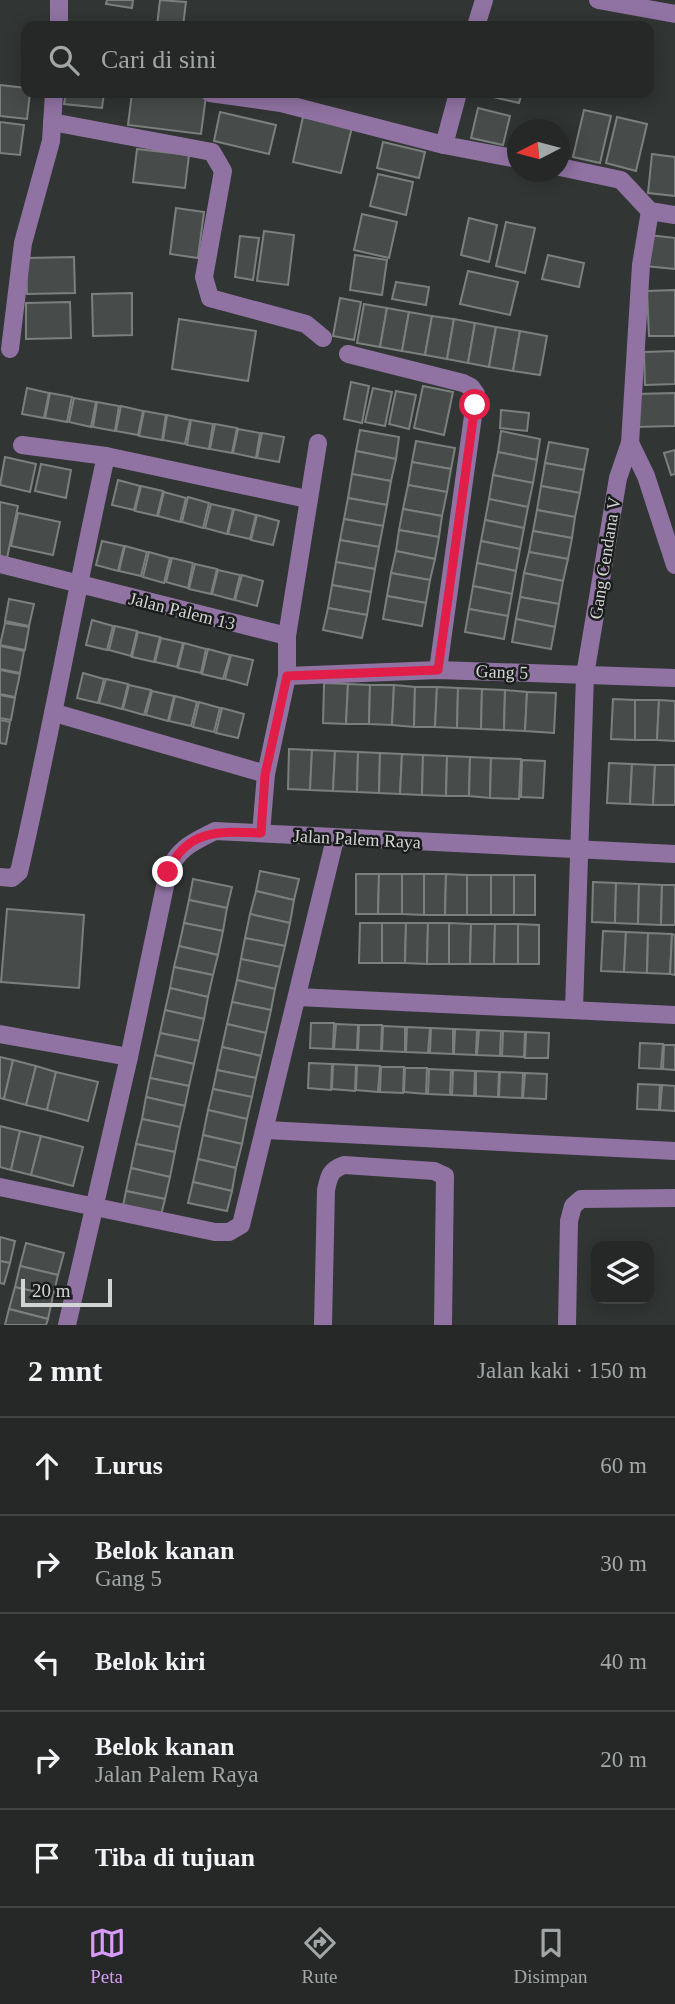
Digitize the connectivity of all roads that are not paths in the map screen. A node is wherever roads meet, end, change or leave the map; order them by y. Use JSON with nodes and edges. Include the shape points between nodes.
{"nodes":[{"id":1,"x":59,"y":0,"type":"edge"},
{"id":2,"x":484,"y":0,"type":"edge"},
{"id":3,"x":598,"y":0,"type":"edge"},
{"id":4,"x":675,"y":14,"type":"edge"},
{"id":5,"x":59,"y":21,"type":"edge"},
{"id":6,"x":478,"y":21,"type":"edge"},
{"id":7,"x":54,"y":98,"type":"edge"},
{"id":8,"x":246,"y":98,"type":"edge"},
{"id":9,"x":457,"y":98,"type":"edge"},
{"id":10,"x":52,"y":122,"type":"junction"},
{"id":11,"x":444,"y":145,"type":"junction"},
{"id":12,"x":507,"y":157,"type":"edge"},
{"id":13,"x":570,"y":169,"type":"edge"},
{"id":14,"x":650,"y":211,"type":"junction"},
{"id":15,"x":675,"y":215,"type":"edge"},
{"id":16,"x":323,"y":338,"type":"dead end"},
{"id":17,"x":10,"y":349,"type":"dead end"},
{"id":18,"x":348,"y":354,"type":"dead end"},
{"id":19,"x":318,"y":443,"type":"dead end"},
{"id":20,"x":630,"y":443,"type":"junction"},
{"id":21,"x":22,"y":445,"type":"dead end"},
{"id":22,"x":106,"y":456,"type":"junction"},
{"id":23,"x":307,"y":499,"type":"junction"},
{"id":24,"x":0,"y":565,"type":"edge"},
{"id":25,"x":675,"y":565,"type":"edge"},
{"id":26,"x":77,"y":585,"type":"junction"},
{"id":27,"x":287,"y":636,"type":"junction"},
{"id":28,"x":438,"y":670,"type":"junction"},
{"id":29,"x":585,"y":675,"type":"junction"},
{"id":30,"x":287,"y":676,"type":"junction"},
{"id":31,"x":675,"y":678,"type":"edge"},
{"id":32,"x":55,"y":713,"type":"junction"},
{"id":33,"x":265,"y":775,"type":"junction"},
{"id":34,"x":261,"y":833,"type":"junction"},
{"id":35,"x":335,"y":839,"type":"junction"},
{"id":36,"x":579,"y":850,"type":"junction"},
{"id":37,"x":675,"y":853,"type":"edge"},
{"id":38,"x":0,"y":877,"type":"edge"},
{"id":39,"x":297,"y":997,"type":"junction"},
{"id":40,"x":574,"y":1009,"type":"junction"},
{"id":41,"x":675,"y":1015,"type":"edge"},
{"id":42,"x":0,"y":1034,"type":"edge"},
{"id":43,"x":129,"y":1057,"type":"junction"},
{"id":44,"x":266,"y":1130,"type":"junction"},
{"id":45,"x":675,"y":1151,"type":"edge"},
{"id":46,"x":0,"y":1187,"type":"edge"},
{"id":47,"x":675,"y":1198,"type":"edge"},
{"id":48,"x":94,"y":1206,"type":"junction"},
{"id":49,"x":67,"y":1325,"type":"edge"},
{"id":50,"x":323,"y":1325,"type":"edge"},
{"id":51,"x":443,"y":1325,"type":"edge"},
{"id":52,"x":567,"y":1325,"type":"edge"}],
"edges":[{"from":1,"to":5,"type":"street"},
{"from":2,"to":6,"type":"street"},
{"from":3,"to":4,"type":"street"},
{"from":7,"to":10,"type":"street"},
{"from":8,"to":11,"type":"street"},
{"from":9,"to":11,"type":"street"},
{"from":10,"to":16,"type":"street","via":[[212,152],[223,171],[204,277],[210,298],[306,324]]},
{"from":10,"to":17,"type":"street","via":[[23,243]]},
{"from":11,"to":12,"type":"street"},
{"from":13,"to":14,"type":"street","via":[[621,180]]},
{"from":14,"to":15,"type":"street"},
{"from":14,"to":20,"type":"street","name":"Gang Cendana V","via":[[640,265]]},
{"from":18,"to":28,"type":"street","via":[[463,383],[476,394]]},
{"from":19,"to":23,"type":"street"},
{"from":20,"to":25,"type":"street","name":"Gang Cendana V"},
{"from":20,"to":29,"type":"street","name":"Gang Cendana V","via":[[618,478]]},
{"from":21,"to":22,"type":"street"},
{"from":22,"to":23,"type":"street"},
{"from":22,"to":26,"type":"street"},
{"from":23,"to":27,"type":"street"},
{"from":24,"to":26,"type":"street","name":"Jalan Palem 13"},
{"from":26,"to":27,"type":"street","name":"Jalan Palem 13"},
{"from":26,"to":32,"type":"street"},
{"from":27,"to":30,"type":"street"},
{"from":28,"to":29,"type":"street","name":"Gang 5"},
{"from":28,"to":30,"type":"street","name":"Gang 5"},
{"from":29,"to":31,"type":"street","name":"Gang 5"},
{"from":29,"to":36,"type":"street","name":"Gang Cendana V"},
{"from":30,"to":33,"type":"street"},
{"from":32,"to":33,"type":"street"},
{"from":32,"to":38,"type":"street","via":[[19,872],[12,878]]},
{"from":33,"to":34,"type":"street"},
{"from":34,"to":35,"type":"street","name":"Jalan Palem Raya"},
{"from":34,"to":43,"type":"street","name":"Jalan Palem Raya","via":[[215,831],[185,845],[174,857]]},
{"from":35,"to":36,"type":"street","name":"Jalan Palem Raya"},
{"from":35,"to":39,"type":"street"},
{"from":36,"to":37,"type":"street","name":"Jalan Palem Raya"},
{"from":36,"to":40,"type":"street","name":"Gang Cendana V"},
{"from":39,"to":40,"type":"street"},
{"from":39,"to":44,"type":"street"},
{"from":40,"to":41,"type":"street"},
{"from":42,"to":43,"type":"street"},
{"from":43,"to":48,"type":"street","name":"Jalan Palem Raya"},
{"from":44,"to":45,"type":"street"},
{"from":44,"to":48,"type":"street","via":[[245,1220],[236,1230],[215,1232]]},
{"from":46,"to":48,"type":"street"},
{"from":47,"to":52,"type":"street","via":[[581,1199],[573,1206]]},
{"from":48,"to":49,"type":"street","name":"Jalan Palem Raya"},
{"from":50,"to":51,"type":"street","via":[[326,1190],[329,1176],[344,1165],[434,1171],[445,1176]]}]}
